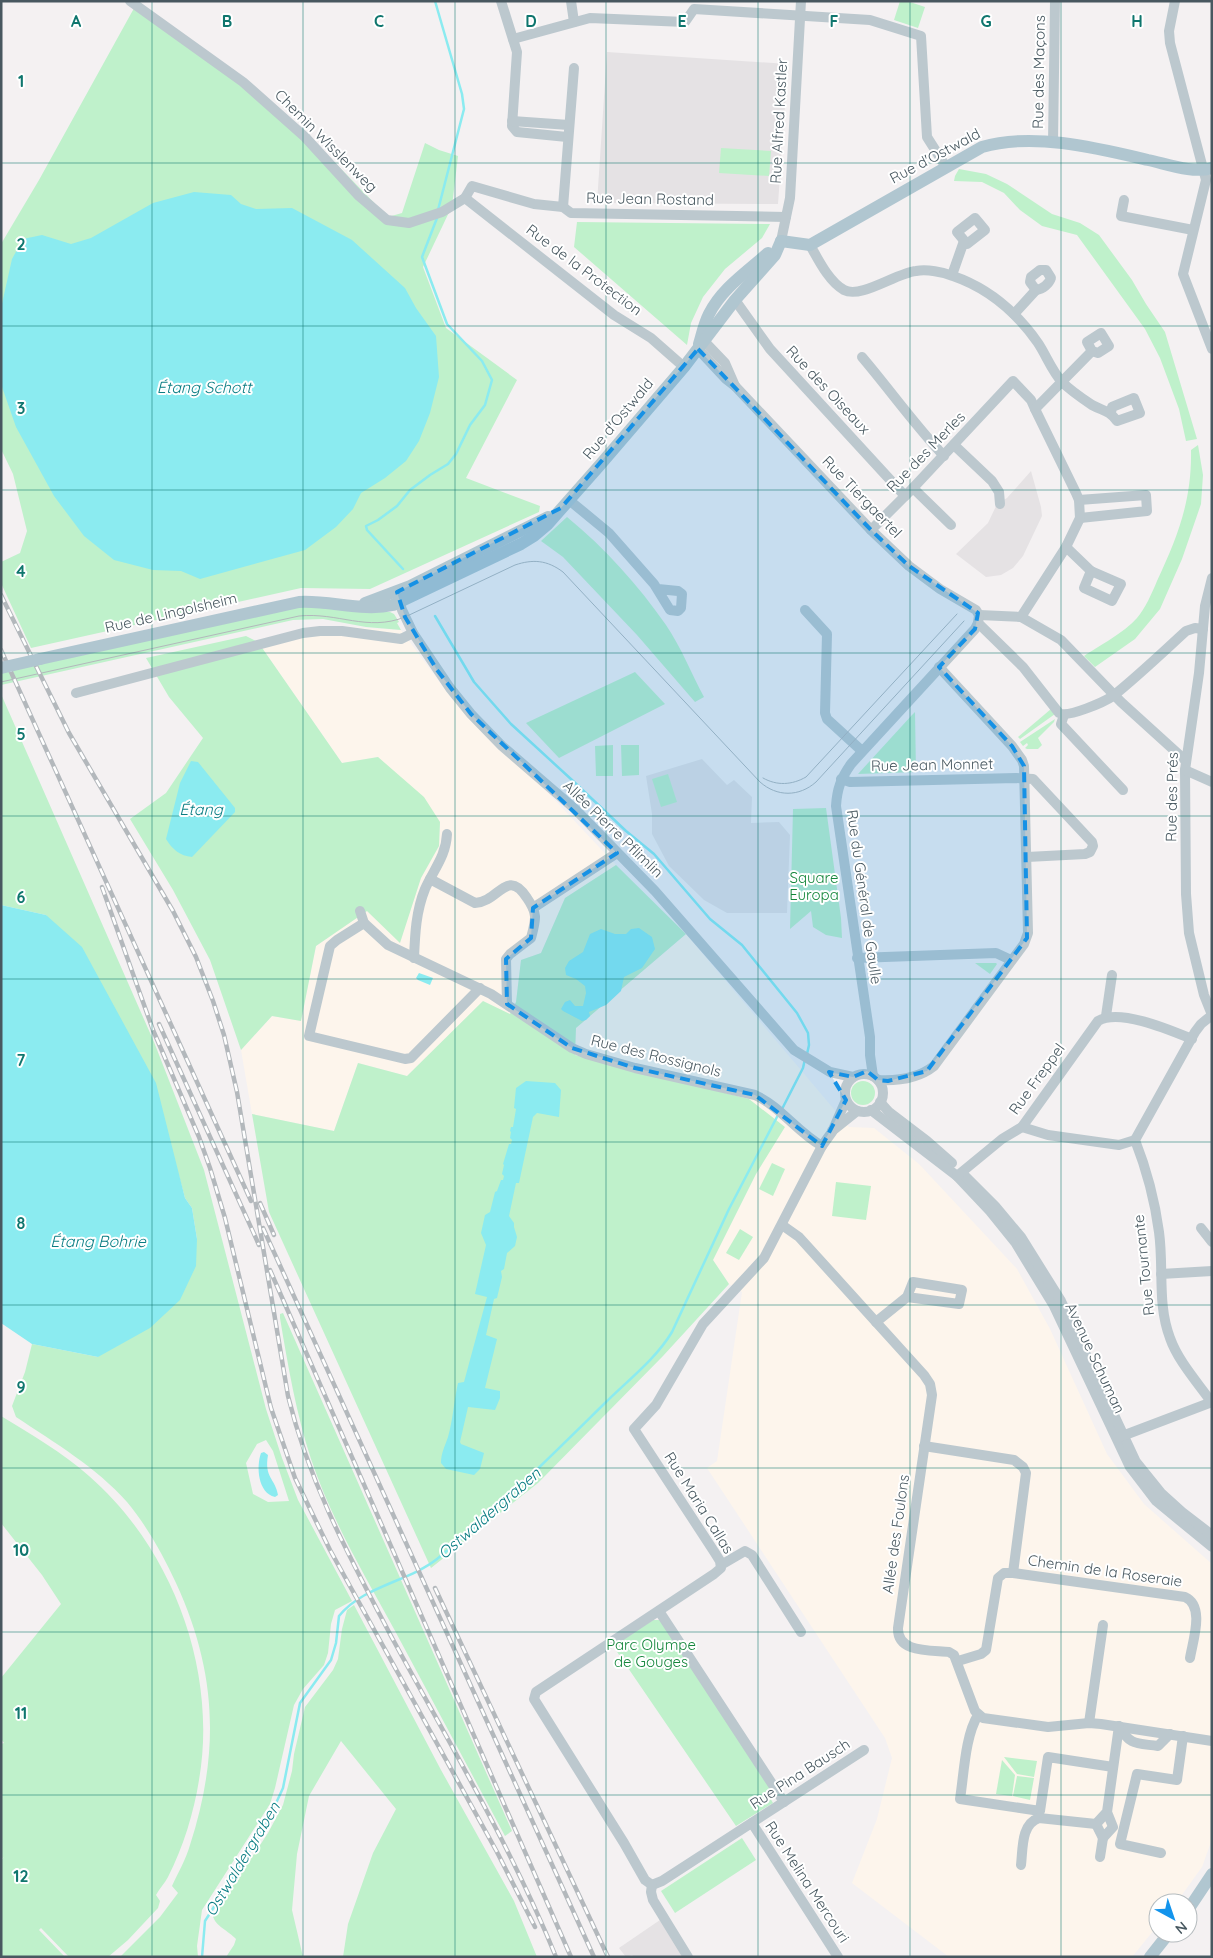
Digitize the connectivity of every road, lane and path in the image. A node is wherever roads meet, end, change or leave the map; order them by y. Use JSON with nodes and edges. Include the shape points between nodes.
{"nodes":[{"id":1,"x":130,"y":1,"type":"edge"},
{"id":2,"x":501,"y":1,"type":"edge"},
{"id":3,"x":571,"y":1,"type":"edge"},
{"id":4,"x":801,"y":1,"type":"edge"},
{"id":5,"x":1055,"y":1,"type":"edge"},
{"id":6,"x":1175,"y":1,"type":"edge"},
{"id":7,"x":694,"y":5,"type":"edge"},
{"id":8,"x":800,"y":15,"type":"junction"},
{"id":9,"x":574,"y":22,"type":"junction"},
{"id":10,"x":513,"y":39,"type":"junction"},
{"id":11,"x":574,"y":68,"type":"dead end"},
{"id":12,"x":512,"y":121,"type":"junction"},
{"id":13,"x":569,"y":125,"type":"junction"},
{"id":14,"x":568,"y":137,"type":"junction"},
{"id":15,"x":1054,"y":143,"type":"junction"},
{"id":16,"x":946,"y":167,"type":"junction"},
{"id":17,"x":1208,"y":170,"type":"edge"},
{"id":18,"x":465,"y":198,"type":"junction"},
{"id":19,"x":1124,"y":200,"type":"dead end"},
{"id":20,"x":563,"y":207,"type":"junction"},
{"id":21,"x":786,"y":217,"type":"junction"},
{"id":22,"x":1193,"y":230,"type":"junction"},
{"id":23,"x":781,"y":241,"type":"junction"},
{"id":24,"x":964,"y":241,"type":"dead end"},
{"id":25,"x":810,"y":245,"type":"junction"},
{"id":26,"x":952,"y":275,"type":"junction"},
{"id":27,"x":1036,"y":290,"type":"dead end"},
{"id":28,"x":735,"y":300,"type":"junction"},
{"id":29,"x":1014,"y":314,"type":"junction"},
{"id":30,"x":701,"y":345,"type":"junction"},
{"id":31,"x":1212,"y":350,"type":"edge"},
{"id":32,"x":1092,"y":351,"type":"dead end"},
{"id":33,"x":862,"y":357,"type":"dead end"},
{"id":34,"x":684,"y":367,"type":"junction"},
{"id":35,"x":1062,"y":382,"type":"junction"},
{"id":36,"x":1035,"y":409,"type":"junction"},
{"id":37,"x":1110,"y":413,"type":"dead end"},
{"id":38,"x":954,"y":445,"type":"junction"},
{"id":39,"x":944,"y":456,"type":"junction"},
{"id":40,"x":913,"y":488,"type":"junction"},
{"id":41,"x":905,"y":496,"type":"junction"},
{"id":42,"x":1079,"y":500,"type":"junction"},
{"id":43,"x":998,"y":502,"type":"dead end"},
{"id":44,"x":565,"y":504,"type":"junction"},
{"id":45,"x":1080,"y":518,"type":"junction"},
{"id":46,"x":951,"y":525,"type":"dead end"},
{"id":47,"x":870,"y":530,"type":"junction"},
{"id":48,"x":1066,"y":547,"type":"junction"},
{"id":49,"x":1091,"y":571,"type":"dead end"},
{"id":50,"x":1212,"y":578,"type":"edge"},
{"id":51,"x":658,"y":589,"type":"dead end"},
{"id":52,"x":398,"y":597,"type":"junction"},
{"id":53,"x":1210,"y":597,"type":"edge"},
{"id":54,"x":805,"y":610,"type":"dead end"},
{"id":55,"x":1021,"y":617,"type":"junction"},
{"id":56,"x":979,"y":619,"type":"junction"},
{"id":57,"x":1203,"y":629,"type":"junction"},
{"id":58,"x":413,"y":632,"type":"junction"},
{"id":59,"x":1,"y":668,"type":"edge"},
{"id":60,"x":939,"y":668,"type":"junction"},
{"id":61,"x":76,"y":693,"type":"dead end"},
{"id":62,"x":1114,"y":694,"type":"junction"},
{"id":63,"x":1064,"y":716,"type":"junction"},
{"id":64,"x":862,"y":751,"type":"junction"},
{"id":65,"x":1186,"y":766,"type":"junction"},
{"id":66,"x":1025,"y":778,"type":"junction"},
{"id":67,"x":841,"y":779,"type":"junction"},
{"id":68,"x":1212,"y":782,"type":"edge"},
{"id":69,"x":1123,"y":790,"type":"dead end"},
{"id":70,"x":447,"y":834,"type":"dead end"},
{"id":71,"x":617,"y":853,"type":"junction"},
{"id":72,"x":1027,"y":857,"type":"junction"},
{"id":73,"x":430,"y":879,"type":"junction"},
{"id":74,"x":533,"y":908,"type":"junction"},
{"id":75,"x":360,"y":911,"type":"dead end"},
{"id":76,"x":364,"y":923,"type":"junction"},
{"id":77,"x":414,"y":958,"type":"junction"},
{"id":78,"x":857,"y":958,"type":"junction"},
{"id":79,"x":1011,"y":960,"type":"junction"},
{"id":80,"x":1112,"y":975,"type":"dead end"},
{"id":81,"x":480,"y":988,"type":"junction"},
{"id":82,"x":507,"y":1004,"type":"junction"},
{"id":83,"x":1212,"y":1015,"type":"edge"},
{"id":84,"x":1106,"y":1016,"type":"junction"},
{"id":85,"x":1192,"y":1039,"type":"junction"},
{"id":86,"x":870,"y":1055,"type":"junction"},
{"id":87,"x":830,"y":1072,"type":"junction"},
{"id":88,"x":856,"y":1076,"type":"junction"},
{"id":89,"x":876,"y":1078,"type":"junction"},
{"id":90,"x":905,"y":1078,"type":"junction"},
{"id":91,"x":846,"y":1096,"type":"junction"},
{"id":92,"x":881,"y":1100,"type":"junction"},
{"id":93,"x":871,"y":1110,"type":"junction"},
{"id":94,"x":858,"y":1111,"type":"junction"},
{"id":95,"x":1022,"y":1127,"type":"junction"},
{"id":96,"x":832,"y":1132,"type":"junction"},
{"id":97,"x":1135,"y":1140,"type":"junction"},
{"id":98,"x":822,"y":1146,"type":"junction"},
{"id":99,"x":960,"y":1174,"type":"junction"},
{"id":100,"x":782,"y":1225,"type":"junction"},
{"id":101,"x":1201,"y":1228,"type":"dead end"},
{"id":102,"x":1212,"y":1242,"type":"edge"},
{"id":103,"x":1212,"y":1271,"type":"edge"},
{"id":104,"x":1161,"y":1274,"type":"junction"},
{"id":105,"x":907,"y":1297,"type":"junction"},
{"id":106,"x":876,"y":1322,"type":"junction"},
{"id":107,"x":1210,"y":1405,"type":"edge"},
{"id":108,"x":1120,"y":1437,"type":"junction"},
{"id":109,"x":924,"y":1446,"type":"junction"},
{"id":110,"x":1212,"y":1535,"type":"edge"},
{"id":111,"x":1212,"y":1546,"type":"edge"},
{"id":112,"x":721,"y":1565,"type":"junction"},
{"id":113,"x":1013,"y":1573,"type":"junction"},
{"id":114,"x":659,"y":1611,"type":"junction"},
{"id":115,"x":1103,"y":1625,"type":"dead end"},
{"id":116,"x":801,"y":1632,"type":"dead end"},
{"id":117,"x":1190,"y":1658,"type":"dead end"},
{"id":118,"x":958,"y":1661,"type":"junction"},
{"id":119,"x":978,"y":1715,"type":"junction"},
{"id":120,"x":1089,"y":1723,"type":"junction"},
{"id":121,"x":1119,"y":1726,"type":"junction"},
{"id":122,"x":1183,"y":1736,"type":"junction"},
{"id":123,"x":1212,"y":1740,"type":"edge"},
{"id":124,"x":864,"y":1750,"type":"dead end"},
{"id":125,"x":1113,"y":1767,"type":"junction"},
{"id":126,"x":784,"y":1802,"type":"junction"},
{"id":127,"x":1107,"y":1812,"type":"junction"},
{"id":128,"x":1039,"y":1814,"type":"junction"},
{"id":129,"x":752,"y":1823,"type":"junction"},
{"id":130,"x":1096,"y":1824,"type":"junction"},
{"id":131,"x":1103,"y":1838,"type":"junction"},
{"id":132,"x":1161,"y":1853,"type":"dead end"},
{"id":133,"x":1100,"y":1857,"type":"dead end"},
{"id":134,"x":1021,"y":1865,"type":"dead end"},
{"id":135,"x":1212,"y":1874,"type":"edge"},
{"id":136,"x":652,"y":1885,"type":"junction"},
{"id":137,"x":1198,"y":1895,"type":"edge"},
{"id":138,"x":1161,"y":1943,"type":"edge"},
{"id":139,"x":688,"y":1957,"type":"edge"},
{"id":140,"x":838,"y":1957,"type":"edge"},
{"id":141,"x":1150,"y":1957,"type":"edge"}],
"edges":[{"from":1,"to":18,"type":"street","name":"Chemin Wisslenweg","via":[[243,82],[305,137],[359,196],[387,220],[409,223],[437,214]]},
{"from":2,"to":10,"type":"street"},
{"from":3,"to":9,"type":"street"},
{"from":4,"to":8,"type":"street","name":"Rue Alfred Kastler"},
{"from":5,"to":15,"type":"street","name":"Rue des Maçons"},
{"from":6,"to":17,"type":"street","via":[[1170,43]]},
{"from":7,"to":8,"type":"street"},
{"from":7,"to":9,"type":"street","via":[[686,22],[590,18]]},
{"from":8,"to":16,"type":"street","via":[[870,20],[921,36],[927,137]]},
{"from":8,"to":21,"type":"street","name":"Rue Alfred Kastler","via":[[790,198]]},
{"from":9,"to":10,"type":"street"},
{"from":10,"to":12,"type":"street","via":[[517,52]]},
{"from":11,"to":13,"type":"street"},
{"from":12,"to":13,"type":"street"},
{"from":12,"to":14,"type":"street","via":[[517,132]]},
{"from":13,"to":14,"type":"street"},
{"from":14,"to":20,"type":"street"},
{"from":15,"to":16,"type":"main road","name":"Rue d'Ostwald","via":[[999,142],[982,147]]},
{"from":15,"to":17,"type":"main road","name":"Rue d'Ostwald"},
{"from":16,"to":25,"type":"main road","name":"Rue d'Ostwald"},
{"from":17,"to":22,"type":"street"},
{"from":18,"to":20,"type":"street","name":"Rue Jean Rostand","via":[[472,186],[534,204]]},
{"from":18,"to":34,"type":"street","name":"Rue de la Protection","via":[[614,315],[651,338]]},
{"from":19,"to":22,"type":"street","via":[[1120,216]]},
{"from":20,"to":21,"type":"street","name":"Rue Jean Rostand","via":[[571,213]]},
{"from":21,"to":23,"type":"street","name":"Rue Alfred Kastler"},
{"from":22,"to":31,"type":"street","via":[[1183,274]]},
{"from":23,"to":25,"type":"main road"},
{"from":23,"to":28,"type":"main road","name":"Rue d'Ostwald","via":[[775,255]]},
{"from":23,"to":30,"type":"main road","name":"Rue d'Ostwald","via":[[716,301],[704,325]]},
{"from":24,"to":26,"type":"street"},
{"from":25,"to":26,"type":"street","via":[[834,281],[852,292],[863,291],[917,270]]},
{"from":26,"to":29,"type":"street","via":[[978,286]]},
{"from":27,"to":29,"type":"street"},
{"from":28,"to":30,"type":"main road","name":"Rue d'Ostwald"},
{"from":28,"to":41,"type":"street","name":"Rue des Oiseaux","via":[[770,348]]},
{"from":29,"to":35,"type":"street","via":[[1038,343]]},
{"from":30,"to":34,"type":"main road","name":"Rue d'Ostwald"},
{"from":30,"to":47,"type":"street","name":"Rue Tiergaertel","via":[[726,379]]},
{"from":32,"to":35,"type":"street"},
{"from":33,"to":39,"type":"street"},
{"from":34,"to":44,"type":"main road","name":"Rue d'Ostwald"},
{"from":35,"to":36,"type":"street"},
{"from":35,"to":37,"type":"street","via":[[1093,405]]},
{"from":36,"to":38,"type":"street","name":"Rue des Merles","via":[[1013,381]]},
{"from":36,"to":42,"type":"street"},
{"from":38,"to":39,"type":"street","name":"Rue des Merles"},
{"from":38,"to":43,"type":"street","via":[[992,481],[998,492]]},
{"from":39,"to":40,"type":"street","name":"Rue des Merles"},
{"from":40,"to":41,"type":"street","name":"Rue des Merles"},
{"from":40,"to":46,"type":"street"},
{"from":41,"to":47,"type":"street","name":"Rue des Merles"},
{"from":42,"to":45,"type":"street"},
{"from":42,"to":45,"type":"street","via":[[1146,495],[1148,511]]},
{"from":44,"to":51,"type":"street","via":[[609,534]]},
{"from":44,"to":52,"type":"main road","name":"Rue d'Ostwald","via":[[529,540]]},
{"from":45,"to":48,"type":"street"},
{"from":47,"to":56,"type":"street","name":"Rue Tiergaertel","via":[[909,566],[976,610]]},
{"from":48,"to":49,"type":"street"},
{"from":48,"to":55,"type":"street"},
{"from":50,"to":53,"type":"street","name":"Rue des Prés"},
{"from":52,"to":58,"type":"street","name":"Allée Pierre Pflimlin"},
{"from":52,"to":59,"type":"main road","name":"Rue de Lingolsheim","bridge":true,"via":[[350,605],[312,601],[281,604]]},
{"from":53,"to":57,"type":"street","name":"Rue des Prés"},
{"from":54,"to":64,"type":"street","via":[[827,634],[824,713]]},
{"from":55,"to":56,"type":"street"},
{"from":55,"to":62,"type":"street","via":[[1061,640]]},
{"from":56,"to":60,"type":"street","name":"Rue du Général de Gaulle"},
{"from":56,"to":63,"type":"street","name":"Rue Tiergaertel"},
{"from":57,"to":62,"type":"street","via":[[1186,631]]},
{"from":57,"to":65,"type":"street","name":"Rue des Prés"},
{"from":58,"to":61,"type":"street","via":[[401,640],[336,630],[303,633]]},
{"from":58,"to":71,"type":"street","name":"Allée Pierre Pflimlin","via":[[471,714]]},
{"from":60,"to":64,"type":"street","name":"Rue du Général de Gaulle"},
{"from":60,"to":66,"type":"street","via":[[1015,751],[1024,766]]},
{"from":62,"to":63,"type":"street"},
{"from":62,"to":65,"type":"street"},
{"from":63,"to":69,"type":"street","name":"Rue Tiergaertel","via":[[1061,724]]},
{"from":64,"to":67,"type":"street","name":"Rue du Général de Gaulle"},
{"from":65,"to":68,"type":"street"},
{"from":65,"to":83,"type":"street","name":"Rue des Prés","via":[[1189,933]]},
{"from":66,"to":67,"type":"street","name":"Rue Jean Monnet","via":[[850,782]]},
{"from":66,"to":72,"type":"street"},
{"from":66,"to":72,"type":"street","via":[[1033,779],[1093,846],[1085,854]]},
{"from":67,"to":78,"type":"street","name":"Rue du Général de Gaulle","via":[[836,806]]},
{"from":70,"to":73,"type":"street","via":[[444,854]]},
{"from":71,"to":74,"type":"street"},
{"from":71,"to":87,"type":"street","name":"Allée Pierre Pflimlin","via":[[655,891],[794,1050]]},
{"from":72,"to":79,"type":"street","via":[[1028,933]]},
{"from":73,"to":74,"type":"street","via":[[475,903],[483,902],[509,885],[516,885]]},
{"from":73,"to":77,"type":"street","via":[[420,903]]},
{"from":74,"to":82,"type":"street","via":[[535,919],[531,938],[506,959]]},
{"from":75,"to":76,"type":"street","name":"Rue des Rossignols"},
{"from":76,"to":77,"type":"street","name":"Rue des Rossignols","via":[[388,945]]},
{"from":76,"to":81,"type":"street","via":[[330,946],[309,1036],[411,1058]]},
{"from":77,"to":81,"type":"street","name":"Rue des Rossignols"},
{"from":78,"to":79,"type":"street","via":[[996,953]]},
{"from":78,"to":86,"type":"street","name":"Rue du Général de Gaulle"},
{"from":79,"to":90,"type":"street","via":[[934,1066]]},
{"from":80,"to":84,"type":"street"},
{"from":81,"to":82,"type":"street","name":"Rue des Rossignols"},
{"from":82,"to":98,"type":"street","name":"Rue des Rossignols","via":[[578,1051],[644,1071],[755,1095]]},
{"from":83,"to":85,"type":"street","via":[[1201,1024]]},
{"from":84,"to":85,"type":"street","via":[[1154,1023]]},
{"from":84,"to":95,"type":"street","name":"Rue Freppel","via":[[1098,1021]]},
{"from":85,"to":97,"type":"street"},
{"from":86,"to":88,"type":"street"},
{"from":86,"to":89,"type":"street","name":"Rue du Général de Gaulle"},
{"from":87,"to":88,"type":"street","name":"Allée Pierre Pflimlin"},
{"from":87,"to":91,"type":"street","name":"Allée Pierre Pflimlin"},
{"from":88,"to":89,"type":"street"},
{"from":88,"to":91,"type":"street","via":[[846,1087]]},
{"from":89,"to":90,"type":"street"},
{"from":89,"to":92,"type":"street","via":[[883,1092]]},
{"from":90,"to":92,"type":"street","via":[[888,1090]]},
{"from":91,"to":94,"type":"street"},
{"from":91,"to":96,"type":"street","name":"Rue Maria Callas"},
{"from":92,"to":93,"type":"street"},
{"from":92,"to":99,"type":"street","name":"Avenue Schuman","via":[[889,1112],[927,1141]]},
{"from":93,"to":94,"type":"street"},
{"from":93,"to":99,"type":"street","name":"Avenue Schuman"},
{"from":94,"to":96,"type":"street","name":"Rue Maria Callas"},
{"from":95,"to":97,"type":"street","via":[[1048,1135],[1119,1145]]},
{"from":95,"to":99,"type":"street","name":"Rue Freppel","via":[[1002,1138]]},
{"from":96,"to":98,"type":"street","name":"Rue Maria Callas"},
{"from":97,"to":104,"type":"street","name":"Rue Tournante","via":[[1143,1160],[1159,1232]]},
{"from":98,"to":100,"type":"street","name":"Rue Maria Callas"},
{"from":99,"to":108,"type":"street","name":"Avenue Schuman","via":[[995,1206],[1021,1237],[1061,1301]]},
{"from":100,"to":106,"type":"street","name":"Allée des Foulons","via":[[799,1237]]},
{"from":100,"to":112,"type":"street","name":"Rue Maria Callas","via":[[764,1258],[703,1324],[656,1404],[634,1429]]},
{"from":101,"to":102,"type":"street"},
{"from":103,"to":104,"type":"street"},
{"from":104,"to":107,"type":"street","name":"Rue Tournante","via":[[1163,1313],[1170,1340]]},
{"from":105,"to":105,"type":"street","via":[[959,1304],[962,1290],[913,1282]]},
{"from":105,"to":106,"type":"street"},
{"from":106,"to":109,"type":"street","name":"Allée des Foulons","via":[[930,1384],[932,1395]]},
{"from":107,"to":108,"type":"street"},
{"from":108,"to":110,"type":"street","name":"Avenue Schuman","via":[[1150,1481]]},
{"from":108,"to":111,"type":"street","name":"Avenue Schuman","via":[[1130,1467],[1156,1501]]},
{"from":109,"to":113,"type":"street","via":[[1014,1460],[1024,1468],[1026,1473]]},
{"from":109,"to":118,"type":"street","name":"Allée des Foulons","via":[[898,1636],[900,1642],[907,1646],[949,1652]]},
{"from":112,"to":114,"type":"street","name":"Rue Maria Callas","via":[[719,1571]]},
{"from":112,"to":116,"type":"street","via":[[745,1551],[752,1555]]},
{"from":113,"to":117,"type":"street","name":"Chemin de la Roseraie","via":[[1186,1597],[1196,1606],[1197,1614]]},
{"from":113,"to":118,"type":"street","via":[[1004,1573],[998,1578],[986,1650]]},
{"from":114,"to":126,"type":"street"},
{"from":114,"to":136,"type":"street","name":"Rue Maria Callas","via":[[536,1692],[534,1699],[645,1880]]},
{"from":115,"to":120,"type":"street"},
{"from":118,"to":119,"type":"street"},
{"from":119,"to":120,"type":"street","via":[[1048,1728]]},
{"from":119,"to":128,"type":"street","via":[[968,1747],[960,1799]]},
{"from":120,"to":121,"type":"street"},
{"from":121,"to":122,"type":"street","via":[[1126,1739],[1136,1743],[1158,1746],[1167,1738]]},
{"from":121,"to":125,"type":"street"},
{"from":122,"to":123,"type":"street"},
{"from":122,"to":132,"type":"street","via":[[1177,1780],[1137,1774],[1120,1844]]},
{"from":124,"to":126,"type":"street","name":"Rue Pina Bausch"},
{"from":125,"to":127,"type":"street"},
{"from":125,"to":128,"type":"street","via":[[1048,1757]]},
{"from":126,"to":129,"type":"street","name":"Rue Pina Bausch"},
{"from":127,"to":130,"type":"street"},
{"from":127,"to":131,"type":"street","via":[[1113,1827]]},
{"from":128,"to":130,"type":"street"},
{"from":128,"to":134,"type":"street","via":[[1026,1830]]},
{"from":129,"to":136,"type":"street"},
{"from":129,"to":140,"type":"street","name":"Rue Melina Mercouri"},
{"from":130,"to":131,"type":"street"},
{"from":131,"to":133,"type":"street"},
{"from":135,"to":137,"type":"main road"},
{"from":136,"to":139,"type":"street","via":[[653,1900]]},
{"from":138,"to":141,"type":"main road"}]}
